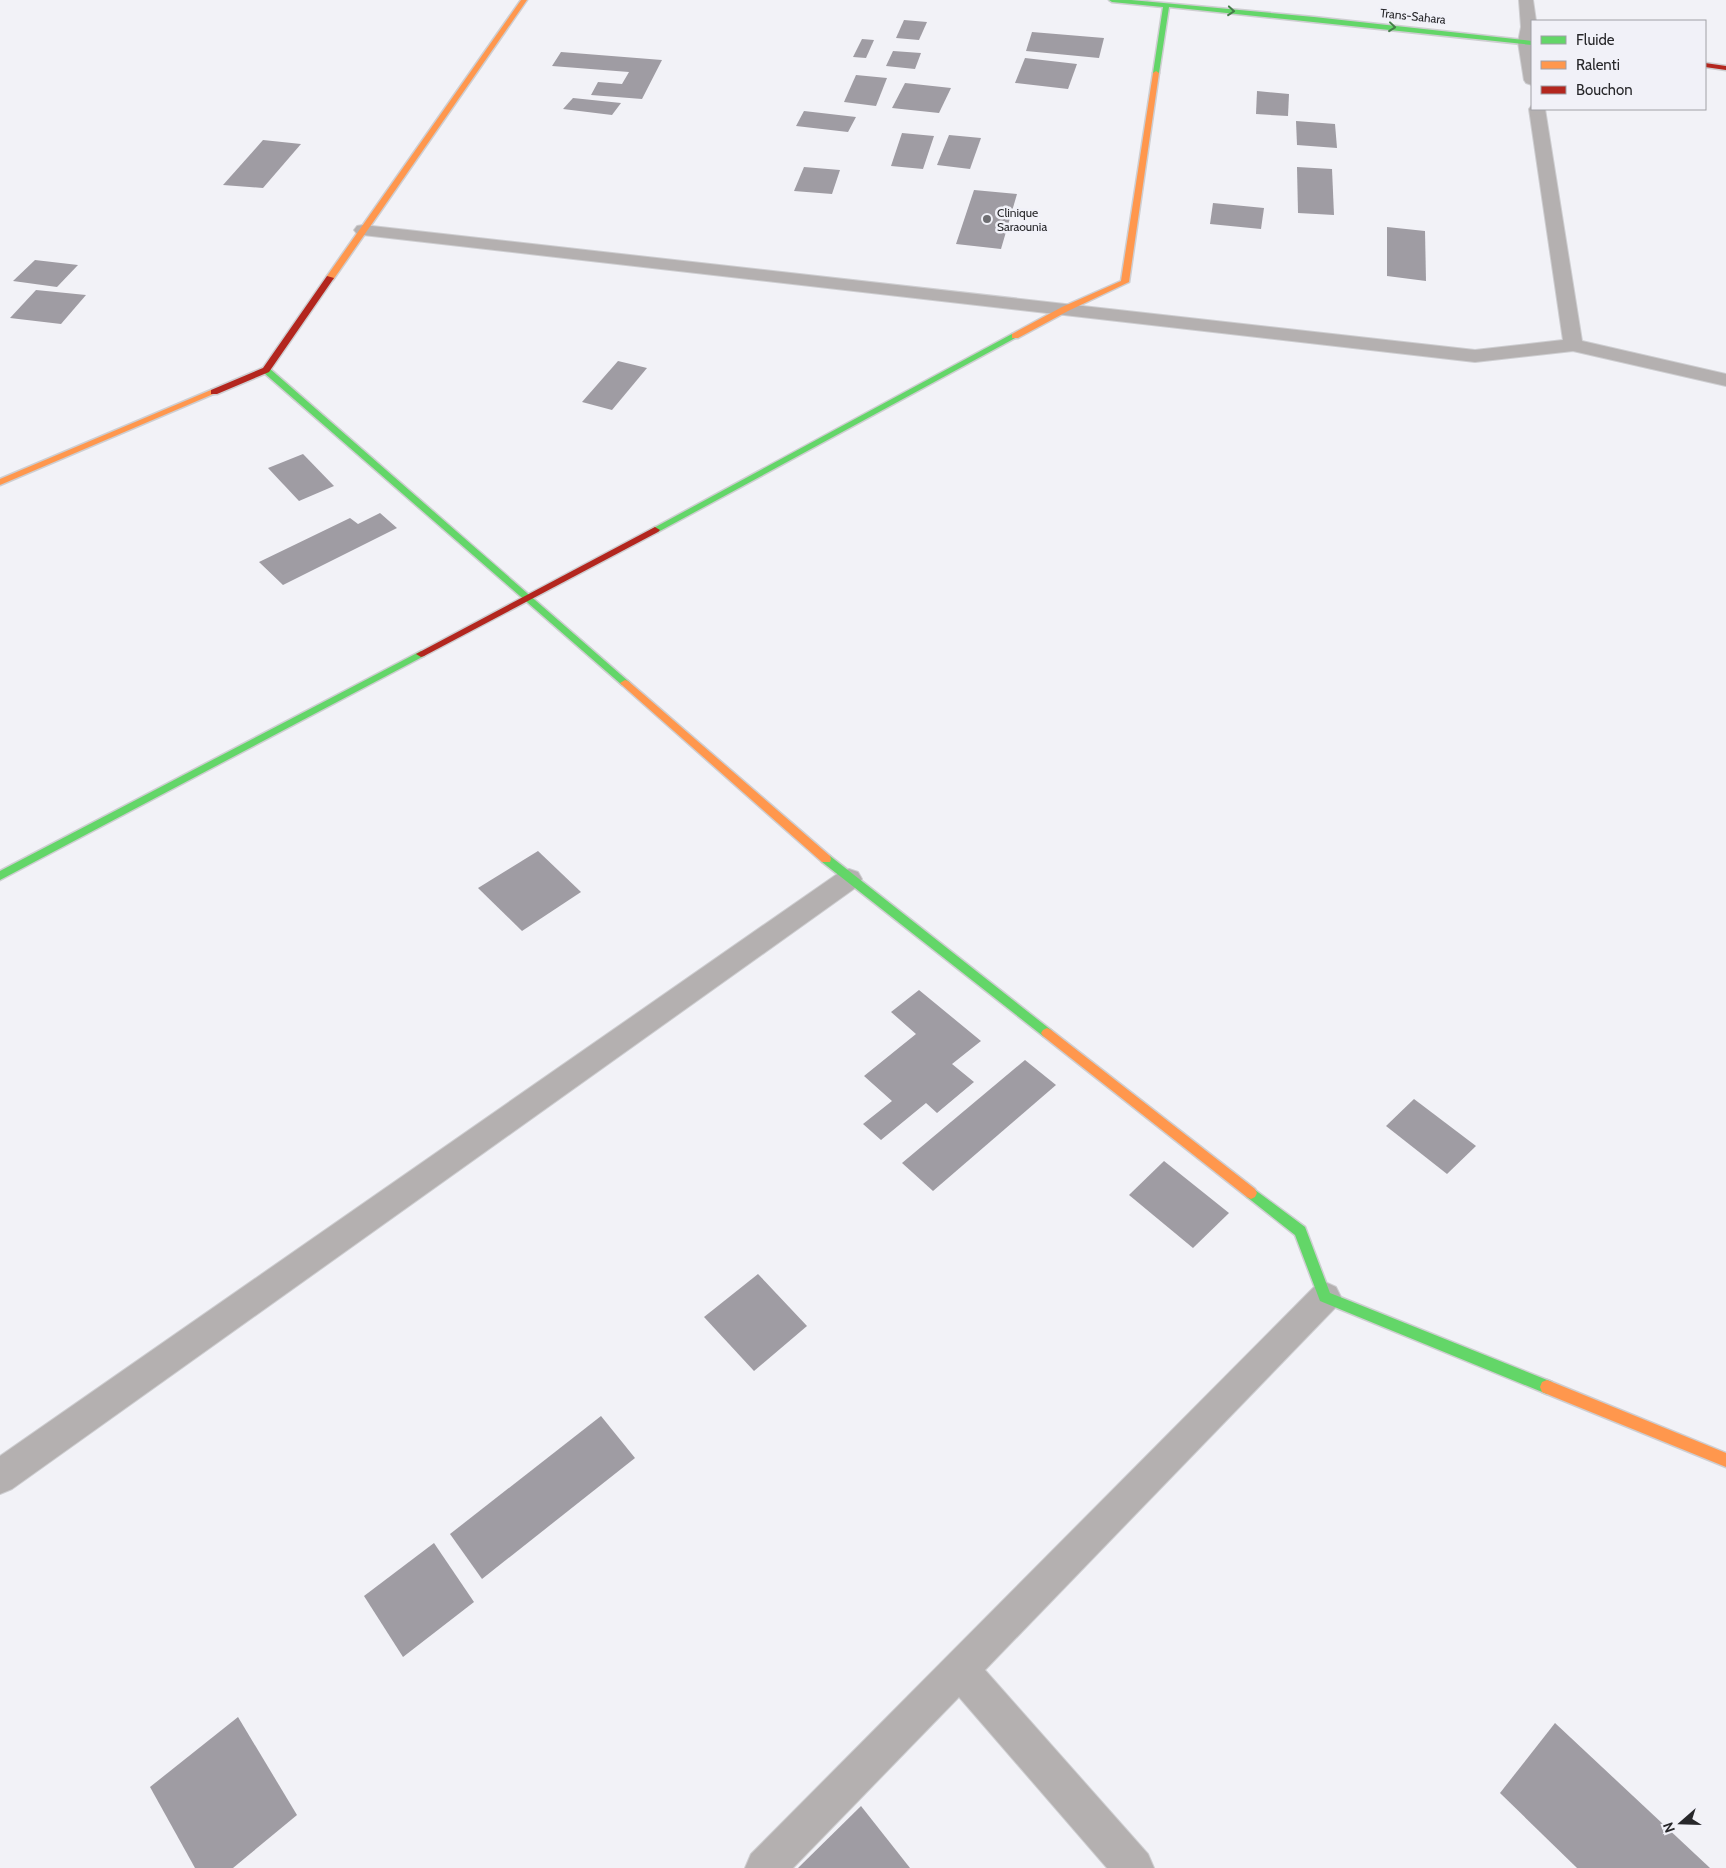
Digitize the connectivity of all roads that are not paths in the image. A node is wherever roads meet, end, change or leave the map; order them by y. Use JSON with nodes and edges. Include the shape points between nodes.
{"nodes":[{"id":1,"x":524,"y":0,"type":"edge"},
{"id":2,"x":1112,"y":0,"type":"edge"},
{"id":3,"x":1526,"y":0,"type":"edge"},
{"id":4,"x":1166,"y":5,"type":"junction"},
{"id":5,"x":1528,"y":33,"type":"edge"},
{"id":6,"x":1706,"y":65,"type":"edge"},
{"id":7,"x":1531,"y":68,"type":"edge"},
{"id":8,"x":1726,"y":68,"type":"edge"},
{"id":9,"x":1537,"y":110,"type":"edge"},
{"id":10,"x":363,"y":230,"type":"junction"},
{"id":11,"x":1065,"y":310,"type":"junction"},
{"id":12,"x":1573,"y":345,"type":"junction"},
{"id":13,"x":266,"y":370,"type":"junction"},
{"id":14,"x":1726,"y":380,"type":"edge"},
{"id":15,"x":0,"y":482,"type":"edge"},
{"id":16,"x":527,"y":598,"type":"junction"},
{"id":17,"x":0,"y":876,"type":"edge"},
{"id":18,"x":849,"y":879,"type":"junction"},
{"id":19,"x":1325,"y":1297,"type":"junction"},
{"id":20,"x":1726,"y":1460,"type":"edge"},
{"id":21,"x":0,"y":1477,"type":"edge"},
{"id":22,"x":960,"y":1670,"type":"junction"},
{"id":23,"x":765,"y":1868,"type":"edge"},
{"id":24,"x":1134,"y":1868,"type":"edge"}],
"edges":[{"from":1,"to":10,"type":"street"},
{"from":2,"to":4,"type":"street","name":"Trans-Sahara"},
{"from":3,"to":5,"type":"street"},
{"from":4,"to":5,"type":"street","name":"Trans-Sahara","one_way":true},
{"from":4,"to":11,"type":"street","via":[[1124,282]]},
{"from":5,"to":7,"type":"street"},
{"from":6,"to":8,"type":"street"},
{"from":9,"to":12,"type":"street"},
{"from":10,"to":11,"type":"street"},
{"from":10,"to":13,"type":"street"},
{"from":11,"to":12,"type":"street","via":[[1475,356]]},
{"from":11,"to":16,"type":"street"},
{"from":12,"to":14,"type":"street"},
{"from":13,"to":15,"type":"street"},
{"from":13,"to":16,"type":"street"},
{"from":16,"to":17,"type":"street"},
{"from":16,"to":18,"type":"street"},
{"from":18,"to":19,"type":"street","via":[[1300,1231]]},
{"from":18,"to":21,"type":"street"},
{"from":19,"to":20,"type":"street"},
{"from":19,"to":22,"type":"street"},
{"from":22,"to":23,"type":"street"},
{"from":22,"to":24,"type":"street"}]}
